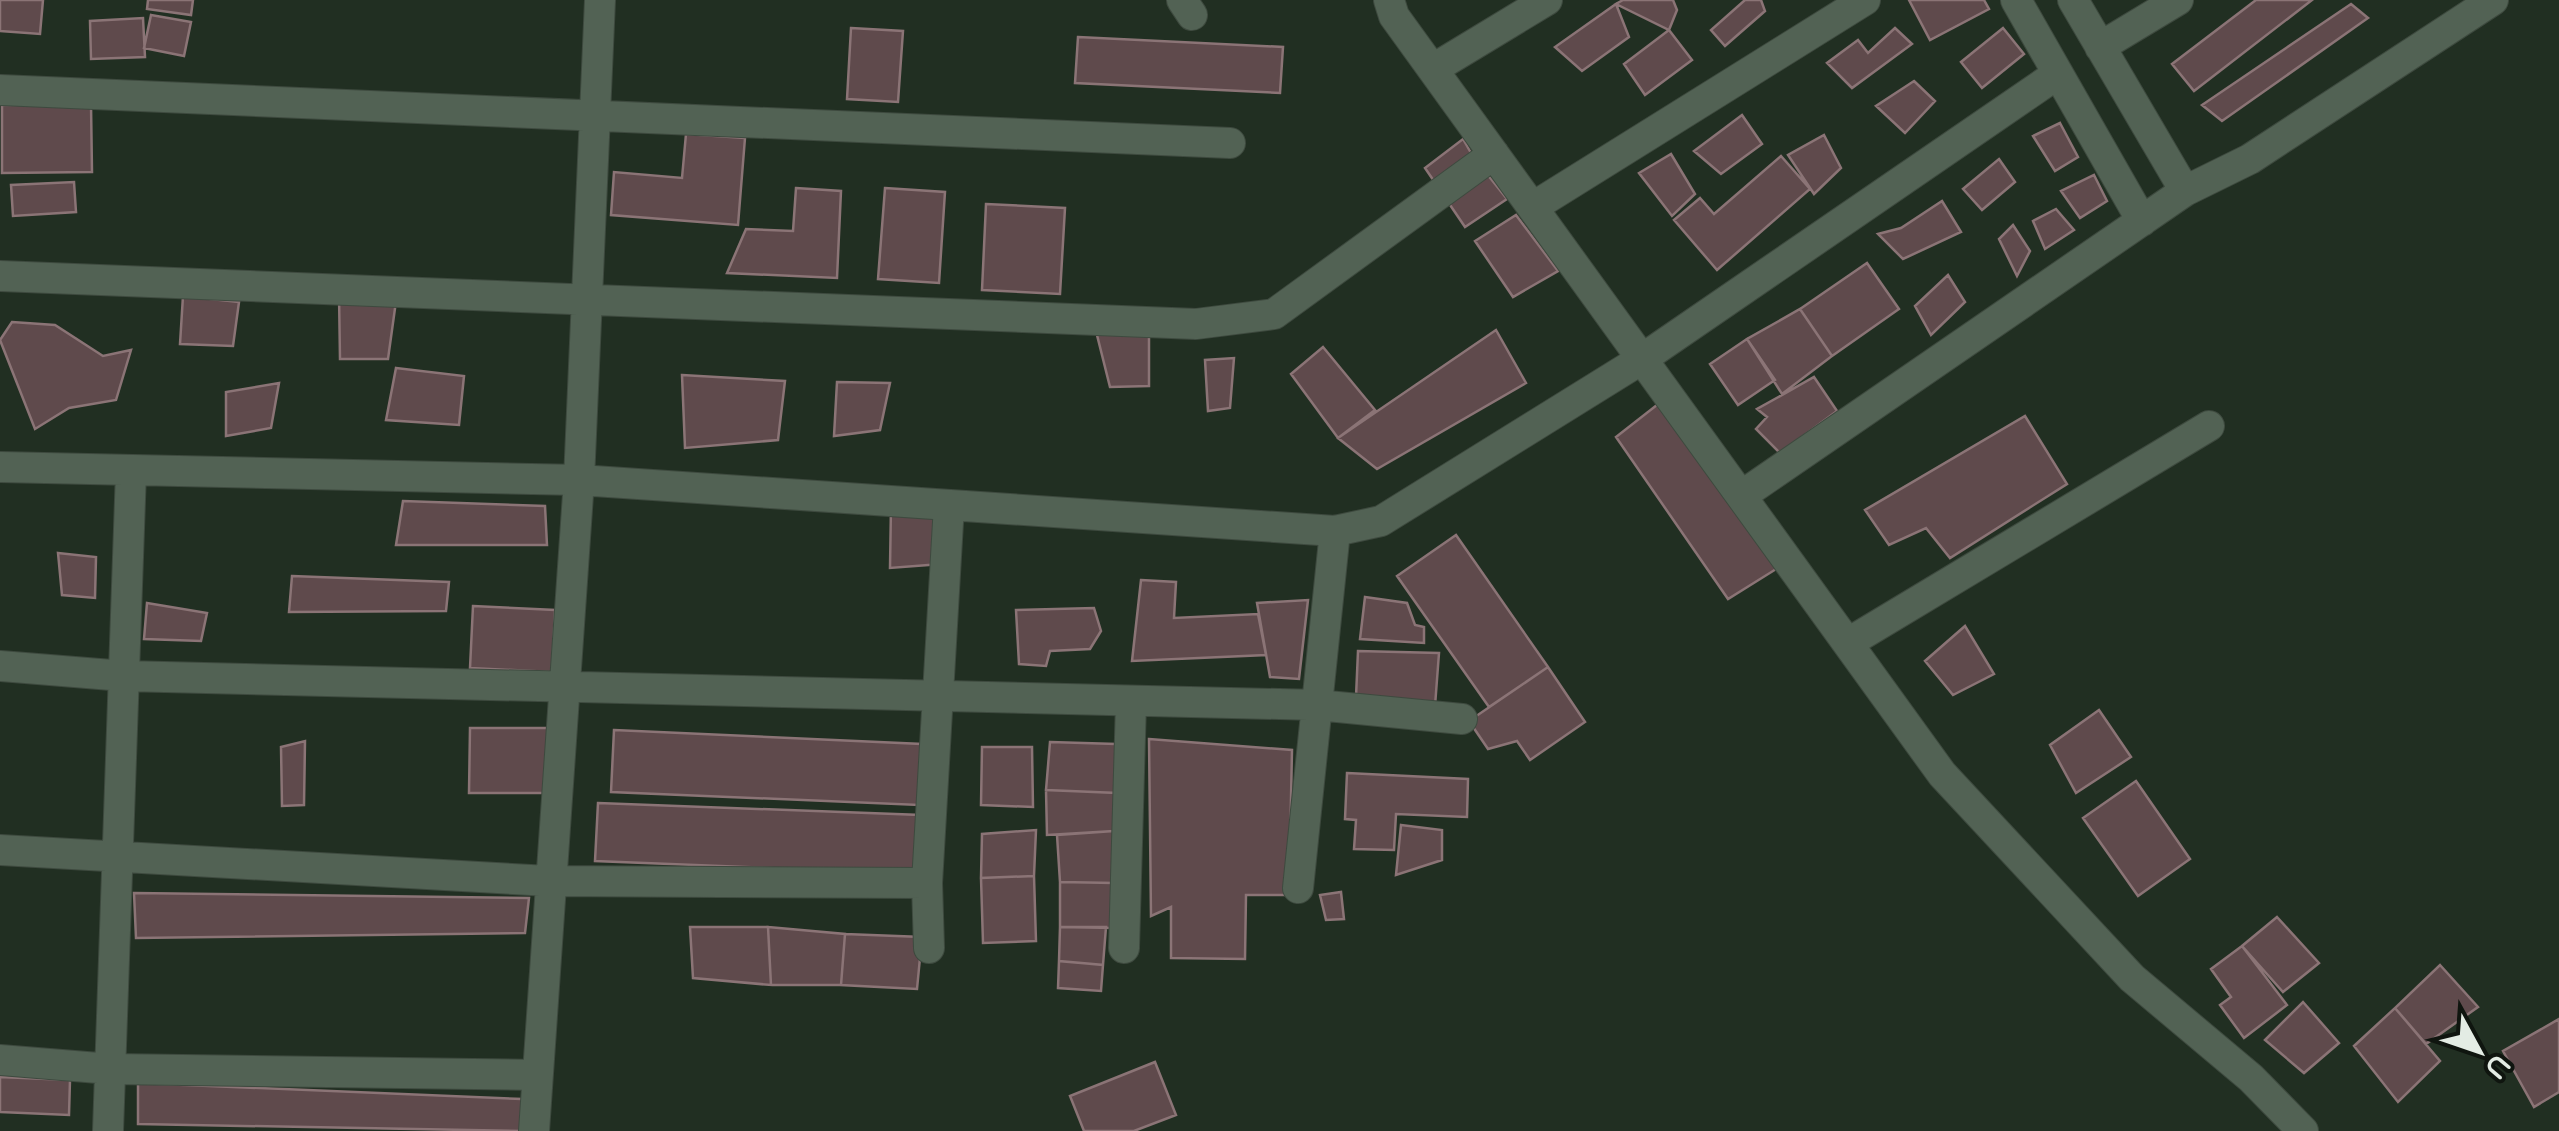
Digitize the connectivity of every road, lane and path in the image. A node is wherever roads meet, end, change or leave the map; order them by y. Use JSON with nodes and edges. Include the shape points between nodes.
{"nodes":[{"id":1,"x":600,"y":0,"type":"edge"},
{"id":2,"x":1389,"y":0,"type":"edge"},
{"id":3,"x":1547,"y":0,"type":"edge"},
{"id":4,"x":1865,"y":0,"type":"edge"},
{"id":5,"x":2016,"y":0,"type":"edge"},
{"id":6,"x":2073,"y":0,"type":"edge"},
{"id":7,"x":2178,"y":0,"type":"edge"},
{"id":8,"x":2492,"y":0,"type":"edge"},
{"id":9,"x":2100,"y":47,"type":"junction"},
{"id":10,"x":1434,"y":69,"type":"junction"},
{"id":11,"x":2056,"y":75,"type":"junction"},
{"id":12,"x":0,"y":90,"type":"edge"},
{"id":13,"x":594,"y":117,"type":"junction"},
{"id":14,"x":1230,"y":143,"type":"dead end"},
{"id":15,"x":1494,"y":154,"type":"junction"},
{"id":16,"x":2185,"y":191,"type":"junction"},
{"id":17,"x":1533,"y":207,"type":"junction"},
{"id":18,"x":2142,"y":221,"type":"junction"},
{"id":19,"x":0,"y":276,"type":"edge"},
{"id":20,"x":587,"y":296,"type":"junction"},
{"id":21,"x":1642,"y":359,"type":"junction"},
{"id":22,"x":2209,"y":426,"type":"dead end"},
{"id":23,"x":0,"y":467,"type":"edge"},
{"id":24,"x":132,"y":470,"type":"junction"},
{"id":25,"x":579,"y":480,"type":"junction"},
{"id":26,"x":1741,"y":496,"type":"junction"},
{"id":27,"x":949,"y":505,"type":"junction"},
{"id":28,"x":1334,"y":531,"type":"junction"},
{"id":29,"x":1848,"y":643,"type":"junction"},
{"id":30,"x":0,"y":666,"type":"edge"},
{"id":31,"x":124,"y":676,"type":"junction"},
{"id":32,"x":564,"y":685,"type":"junction"},
{"id":33,"x":938,"y":699,"type":"junction"},
{"id":34,"x":1131,"y":702,"type":"junction"},
{"id":35,"x":1316,"y":705,"type":"junction"},
{"id":36,"x":1462,"y":719,"type":"dead end"},
{"id":37,"x":0,"y":850,"type":"edge"},
{"id":38,"x":118,"y":858,"type":"junction"},
{"id":39,"x":549,"y":881,"type":"junction"},
{"id":40,"x":927,"y":884,"type":"junction"},
{"id":41,"x":1298,"y":888,"type":"dead end"},
{"id":42,"x":929,"y":948,"type":"dead end"},
{"id":43,"x":1124,"y":948,"type":"dead end"},
{"id":44,"x":0,"y":1060,"type":"edge"},
{"id":45,"x":112,"y":1069,"type":"junction"},
{"id":46,"x":537,"y":1075,"type":"junction"},
{"id":47,"x":108,"y":1131,"type":"edge"},
{"id":48,"x":534,"y":1131,"type":"edge"},
{"id":49,"x":2303,"y":1131,"type":"edge"}],
"edges":[{"from":1,"to":13,"type":"street"},
{"from":2,"to":10,"type":"street"},
{"from":3,"to":10,"type":"street"},
{"from":4,"to":17,"type":"street"},
{"from":5,"to":11,"type":"street"},
{"from":6,"to":9,"type":"street"},
{"from":7,"to":9,"type":"street"},
{"from":8,"to":16,"type":"street","via":[[2250,159]]},
{"from":9,"to":16,"type":"street"},
{"from":10,"to":15,"type":"street"},
{"from":11,"to":18,"type":"street"},
{"from":11,"to":21,"type":"street"},
{"from":12,"to":13,"type":"street"},
{"from":13,"to":14,"type":"street"},
{"from":13,"to":20,"type":"street"},
{"from":15,"to":17,"type":"street"},
{"from":15,"to":20,"type":"street","via":[[1274,314],[1196,324]]},
{"from":16,"to":18,"type":"street"},
{"from":17,"to":21,"type":"street"},
{"from":18,"to":26,"type":"street"},
{"from":19,"to":20,"type":"street"},
{"from":20,"to":25,"type":"street"},
{"from":21,"to":26,"type":"street"},
{"from":21,"to":28,"type":"street","via":[[1381,521]]},
{"from":22,"to":29,"type":"street"},
{"from":23,"to":24,"type":"street"},
{"from":24,"to":25,"type":"street"},
{"from":24,"to":31,"type":"street"},
{"from":25,"to":27,"type":"street"},
{"from":25,"to":32,"type":"street"},
{"from":26,"to":29,"type":"street"},
{"from":27,"to":28,"type":"street"},
{"from":27,"to":33,"type":"street"},
{"from":28,"to":35,"type":"street"},
{"from":29,"to":49,"type":"street","via":[[1942,774],[2104,949]]},
{"from":30,"to":31,"type":"street"},
{"from":31,"to":32,"type":"street"},
{"from":31,"to":38,"type":"street"},
{"from":32,"to":33,"type":"street"},
{"from":32,"to":39,"type":"street"},
{"from":33,"to":34,"type":"street"},
{"from":33,"to":40,"type":"street"},
{"from":34,"to":35,"type":"street"},
{"from":34,"to":43,"type":"street"},
{"from":35,"to":36,"type":"street"},
{"from":35,"to":41,"type":"street"},
{"from":37,"to":38,"type":"street"},
{"from":38,"to":39,"type":"street"},
{"from":38,"to":45,"type":"street"},
{"from":39,"to":40,"type":"street"},
{"from":39,"to":46,"type":"street"},
{"from":40,"to":42,"type":"street"},
{"from":44,"to":45,"type":"street"},
{"from":45,"to":46,"type":"street"},
{"from":45,"to":47,"type":"street"},
{"from":46,"to":48,"type":"street"}]}
